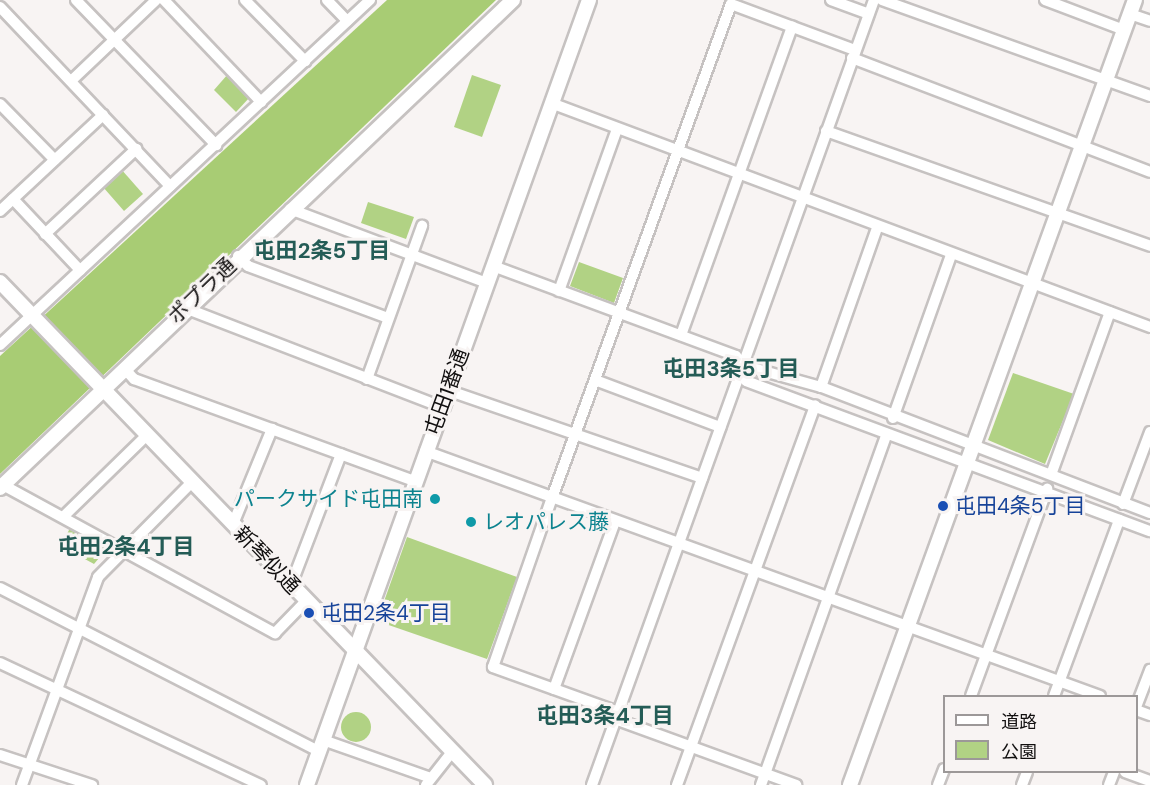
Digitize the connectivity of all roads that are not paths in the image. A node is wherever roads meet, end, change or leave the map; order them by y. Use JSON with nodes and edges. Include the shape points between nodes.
{"nodes":[{"id":1,"x":76,"y":0,"type":"edge"},
{"id":2,"x":156,"y":0,"type":"edge"},
{"id":3,"x":164,"y":0,"type":"edge"},
{"id":4,"x":245,"y":0,"type":"edge"},
{"id":5,"x":327,"y":0,"type":"edge"},
{"id":6,"x":370,"y":0,"type":"edge"},
{"id":7,"x":513,"y":0,"type":"edge"},
{"id":8,"x":590,"y":0,"type":"edge"},
{"id":9,"x":831,"y":0,"type":"edge"},
{"id":10,"x":874,"y":0,"type":"edge"},
{"id":11,"x":882,"y":0,"type":"edge"},
{"id":12,"x":1045,"y":0,"type":"edge"},
{"id":13,"x":1135,"y":0,"type":"edge"},
{"id":14,"x":0,"y":7,"type":"edge"},
{"id":15,"x":869,"y":14,"type":"junction"},
{"id":16,"x":1130,"y":14,"type":"junction"},
{"id":17,"x":347,"y":21,"type":"junction"},
{"id":18,"x":1150,"y":21,"type":"edge"},
{"id":19,"x":792,"y":27,"type":"junction"},
{"id":20,"x":1124,"y":30,"type":"junction"},
{"id":21,"x":114,"y":39,"type":"junction"},
{"id":22,"x":854,"y":54,"type":"junction"},
{"id":23,"x":304,"y":61,"type":"junction"},
{"id":24,"x":1105,"y":80,"type":"junction"},
{"id":25,"x":71,"y":81,"type":"junction"},
{"id":26,"x":1150,"y":96,"type":"edge"},
{"id":27,"x":261,"y":102,"type":"junction"},
{"id":28,"x":551,"y":103,"type":"junction"},
{"id":29,"x":0,"y":104,"type":"edge"},
{"id":30,"x":103,"y":115,"type":"junction"},
{"id":31,"x":617,"y":129,"type":"junction"},
{"id":32,"x":826,"y":131,"type":"junction"},
{"id":33,"x":1082,"y":144,"type":"junction"},
{"id":34,"x":216,"y":145,"type":"junction"},
{"id":35,"x":136,"y":149,"type":"junction"},
{"id":36,"x":677,"y":152,"type":"junction"},
{"id":37,"x":55,"y":160,"type":"junction"},
{"id":38,"x":1150,"y":172,"type":"edge"},
{"id":39,"x":738,"y":176,"type":"junction"},
{"id":40,"x":171,"y":186,"type":"junction"},
{"id":41,"x":13,"y":199,"type":"junction"},
{"id":42,"x":802,"y":200,"type":"junction"},
{"id":43,"x":290,"y":209,"type":"junction"},
{"id":44,"x":0,"y":211,"type":"edge"},
{"id":45,"x":1058,"y":214,"type":"junction"},
{"id":46,"x":422,"y":226,"type":"dead end"},
{"id":47,"x":877,"y":228,"type":"junction"},
{"id":48,"x":45,"y":234,"type":"junction"},
{"id":49,"x":1150,"y":246,"type":"edge"},
{"id":50,"x":951,"y":255,"type":"junction"},
{"id":51,"x":238,"y":256,"type":"junction"},
{"id":52,"x":410,"y":257,"type":"junction"},
{"id":53,"x":493,"y":266,"type":"junction"},
{"id":54,"x":80,"y":270,"type":"junction"},
{"id":55,"x":0,"y":282,"type":"edge"},
{"id":56,"x":487,"y":283,"type":"junction"},
{"id":57,"x":1032,"y":284,"type":"junction"},
{"id":58,"x":559,"y":291,"type":"junction"},
{"id":59,"x":185,"y":308,"type":"junction"},
{"id":60,"x":1110,"y":312,"type":"junction"},
{"id":61,"x":619,"y":313,"type":"junction"},
{"id":62,"x":32,"y":316,"type":"junction"},
{"id":63,"x":388,"y":318,"type":"junction"},
{"id":64,"x":1150,"y":327,"type":"edge"},
{"id":65,"x":681,"y":335,"type":"junction"},
{"id":66,"x":0,"y":345,"type":"edge"},
{"id":67,"x":742,"y":364,"type":"junction"},
{"id":68,"x":124,"y":368,"type":"junction"},
{"id":69,"x":367,"y":379,"type":"junction"},
{"id":70,"x":595,"y":380,"type":"junction"},
{"id":71,"x":821,"y":387,"type":"junction"},
{"id":72,"x":102,"y":388,"type":"junction"},
{"id":73,"x":447,"y":390,"type":"junction"},
{"id":74,"x":815,"y":405,"type":"junction"},
{"id":75,"x":441,"y":407,"type":"junction"},
{"id":76,"x":893,"y":418,"type":"junction"},
{"id":77,"x":720,"y":427,"type":"junction"},
{"id":78,"x":272,"y":429,"type":"junction"},
{"id":79,"x":577,"y":431,"type":"junction"},
{"id":80,"x":1150,"y":432,"type":"edge"},
{"id":81,"x":887,"y":434,"type":"junction"},
{"id":82,"x":147,"y":435,"type":"junction"},
{"id":83,"x":971,"y":447,"type":"junction"},
{"id":84,"x":425,"y":451,"type":"junction"},
{"id":85,"x":341,"y":454,"type":"junction"},
{"id":86,"x":966,"y":462,"type":"junction"},
{"id":87,"x":1052,"y":472,"type":"junction"},
{"id":88,"x":702,"y":478,"type":"junction"},
{"id":89,"x":415,"y":481,"type":"junction"},
{"id":90,"x":192,"y":482,"type":"junction"},
{"id":91,"x":2,"y":487,"type":"edge"},
{"id":92,"x":1047,"y":489,"type":"junction"},
{"id":93,"x":552,"y":498,"type":"junction"},
{"id":94,"x":1123,"y":504,"type":"junction"},
{"id":95,"x":1150,"y":513,"type":"edge"},
{"id":96,"x":64,"y":516,"type":"junction"},
{"id":97,"x":1119,"y":520,"type":"junction"},
{"id":98,"x":615,"y":521,"type":"junction"},
{"id":99,"x":233,"y":524,"type":"junction"},
{"id":100,"x":1150,"y":531,"type":"edge"},
{"id":101,"x":678,"y":545,"type":"junction"},
{"id":102,"x":124,"y":550,"type":"junction"},
{"id":103,"x":754,"y":572,"type":"junction"},
{"id":104,"x":291,"y":585,"type":"junction"},
{"id":105,"x":0,"y":588,"type":"edge"},
{"id":106,"x":828,"y":599,"type":"junction"},
{"id":107,"x":306,"y":601,"type":"junction"},
{"id":108,"x":908,"y":627,"type":"junction"},
{"id":109,"x":79,"y":630,"type":"junction"},
{"id":110,"x":354,"y":650,"type":"junction"},
{"id":111,"x":986,"y":656,"type":"junction"},
{"id":112,"x":0,"y":663,"type":"edge"},
{"id":113,"x":1150,"y":670,"type":"edge"},
{"id":114,"x":1059,"y":682,"type":"junction"},
{"id":115,"x":554,"y":689,"type":"junction"},
{"id":116,"x":57,"y":690,"type":"junction"},
{"id":117,"x":971,"y":695,"type":"edge"},
{"id":118,"x":1054,"y":695,"type":"edge"},
{"id":119,"x":1097,"y":695,"type":"edge"},
{"id":120,"x":1138,"y":705,"type":"edge"},
{"id":121,"x":617,"y":716,"type":"junction"},
{"id":122,"x":692,"y":744,"type":"junction"},
{"id":123,"x":321,"y":746,"type":"junction"},
{"id":124,"x":452,"y":752,"type":"junction"},
{"id":125,"x":0,"y":754,"type":"edge"},
{"id":126,"x":29,"y":764,"type":"junction"},
{"id":127,"x":1130,"y":773,"type":"edge"},
{"id":128,"x":763,"y":780,"type":"edge"},
{"id":129,"x":427,"y":781,"type":"edge"},
{"id":130,"x":1150,"y":781,"type":"edge"},
{"id":131,"x":22,"y":785,"type":"edge"},
{"id":132,"x":92,"y":785,"type":"edge"},
{"id":133,"x":261,"y":785,"type":"edge"},
{"id":134,"x":307,"y":785,"type":"edge"},
{"id":135,"x":484,"y":785,"type":"edge"},
{"id":136,"x":592,"y":785,"type":"edge"},
{"id":137,"x":677,"y":785,"type":"edge"},
{"id":138,"x":796,"y":785,"type":"edge"},
{"id":139,"x":850,"y":785,"type":"edge"}],
"edges":[{"from":1,"to":21,"type":"street"},
{"from":2,"to":21,"type":"street"},
{"from":3,"to":27,"type":"street"},
{"from":4,"to":23,"type":"street"},
{"from":5,"to":17,"type":"street"},
{"from":6,"to":17,"type":"street"},
{"from":7,"to":43,"type":"street","name":"ポプラ通"},
{"from":8,"to":28,"type":"street","name":"屯田1番通"},
{"from":9,"to":15,"type":"street"},
{"from":10,"to":15,"type":"street"},
{"from":11,"to":24,"type":"street"},
{"from":12,"to":20,"type":"street"},
{"from":13,"to":16,"type":"street"},
{"from":14,"to":25,"type":"street"},
{"from":15,"to":22,"type":"street"},
{"from":16,"to":18,"type":"street"},
{"from":16,"to":20,"type":"street"},
{"from":17,"to":23,"type":"street"},
{"from":19,"to":22,"type":"street"},
{"from":19,"to":36,"type":"street","via":[[731,4]]},
{"from":19,"to":39,"type":"street"},
{"from":20,"to":24,"type":"street"},
{"from":21,"to":25,"type":"street"},
{"from":21,"to":34,"type":"street"},
{"from":22,"to":32,"type":"street"},
{"from":22,"to":33,"type":"street"},
{"from":23,"to":27,"type":"street"},
{"from":24,"to":26,"type":"street"},
{"from":24,"to":33,"type":"street"},
{"from":25,"to":30,"type":"street"},
{"from":27,"to":34,"type":"street"},
{"from":28,"to":31,"type":"street"},
{"from":28,"to":53,"type":"street","name":"屯田1番通"},
{"from":29,"to":37,"type":"street"},
{"from":30,"to":35,"type":"street"},
{"from":30,"to":37,"type":"street"},
{"from":31,"to":36,"type":"street"},
{"from":31,"to":58,"type":"street"},
{"from":32,"to":42,"type":"street"},
{"from":32,"to":45,"type":"street"},
{"from":33,"to":38,"type":"street"},
{"from":33,"to":45,"type":"street"},
{"from":34,"to":40,"type":"street"},
{"from":35,"to":40,"type":"street"},
{"from":35,"to":48,"type":"street"},
{"from":36,"to":39,"type":"street"},
{"from":36,"to":61,"type":"street"},
{"from":37,"to":41,"type":"street"},
{"from":39,"to":42,"type":"street"},
{"from":39,"to":65,"type":"street"},
{"from":40,"to":54,"type":"street"},
{"from":41,"to":44,"type":"street"},
{"from":41,"to":48,"type":"street"},
{"from":42,"to":47,"type":"street"},
{"from":42,"to":67,"type":"street"},
{"from":43,"to":51,"type":"street","name":"ポプラ通"},
{"from":43,"to":52,"type":"street"},
{"from":45,"to":49,"type":"street"},
{"from":45,"to":57,"type":"street"},
{"from":46,"to":52,"type":"street"},
{"from":47,"to":50,"type":"street"},
{"from":47,"to":71,"type":"street"},
{"from":48,"to":54,"type":"street"},
{"from":50,"to":57,"type":"street"},
{"from":50,"to":76,"type":"street"},
{"from":51,"to":59,"type":"street","name":"ポプラ通"},
{"from":51,"to":63,"type":"street","via":[[248,266]]},
{"from":52,"to":56,"type":"street"},
{"from":52,"to":63,"type":"street"},
{"from":53,"to":56,"type":"street","name":"屯田1番通"},
{"from":53,"to":58,"type":"street"},
{"from":54,"to":62,"type":"street"},
{"from":55,"to":62,"type":"street","name":"新琴似通"},
{"from":56,"to":73,"type":"street","name":"屯田1番通"},
{"from":57,"to":60,"type":"street"},
{"from":57,"to":83,"type":"street"},
{"from":58,"to":61,"type":"street"},
{"from":59,"to":68,"type":"street","name":"ポプラ通"},
{"from":59,"to":69,"type":"street"},
{"from":60,"to":64,"type":"street"},
{"from":60,"to":87,"type":"street"},
{"from":61,"to":65,"type":"street"},
{"from":61,"to":70,"type":"street"},
{"from":62,"to":66,"type":"street"},
{"from":62,"to":72,"type":"street","name":"新琴似通"},
{"from":63,"to":69,"type":"street"},
{"from":65,"to":67,"type":"street","via":[[736,356]]},
{"from":67,"to":71,"type":"street"},
{"from":67,"to":74,"type":"street","via":[[746,381]]},
{"from":67,"to":77,"type":"street"},
{"from":68,"to":72,"type":"street","name":"ポプラ通"},
{"from":68,"to":78,"type":"street","via":[[134,379]]},
{"from":69,"to":75,"type":"street"},
{"from":70,"to":77,"type":"street"},
{"from":70,"to":79,"type":"street"},
{"from":71,"to":76,"type":"street"},
{"from":72,"to":82,"type":"street","name":"新琴似通"},
{"from":72,"to":91,"type":"street","name":"ポプラ通"},
{"from":73,"to":75,"type":"street","name":"屯田1番通"},
{"from":73,"to":79,"type":"street"},
{"from":74,"to":81,"type":"street"},
{"from":74,"to":103,"type":"street"},
{"from":75,"to":84,"type":"street","name":"屯田1番通"},
{"from":76,"to":83,"type":"street"},
{"from":77,"to":88,"type":"street"},
{"from":78,"to":85,"type":"street"},
{"from":78,"to":99,"type":"street"},
{"from":79,"to":88,"type":"street"},
{"from":79,"to":93,"type":"street"},
{"from":80,"to":94,"type":"street"},
{"from":81,"to":86,"type":"street"},
{"from":81,"to":106,"type":"street"},
{"from":82,"to":90,"type":"street","name":"新琴似通"},
{"from":82,"to":96,"type":"street"},
{"from":83,"to":86,"type":"street"},
{"from":83,"to":87,"type":"street"},
{"from":84,"to":89,"type":"street","name":"屯田1番通"},
{"from":84,"to":93,"type":"street"},
{"from":85,"to":89,"type":"street"},
{"from":85,"to":104,"type":"street"},
{"from":86,"to":92,"type":"street"},
{"from":86,"to":108,"type":"street"},
{"from":87,"to":94,"type":"street"},
{"from":88,"to":101,"type":"street"},
{"from":89,"to":110,"type":"street","name":"屯田1番通"},
{"from":90,"to":99,"type":"street","name":"新琴似通"},
{"from":90,"to":102,"type":"street"},
{"from":91,"to":96,"type":"street"},
{"from":92,"to":97,"type":"street"},
{"from":92,"to":111,"type":"street"},
{"from":93,"to":98,"type":"street"},
{"from":93,"to":115,"type":"street","via":[[493,667]]},
{"from":94,"to":95,"type":"street"},
{"from":96,"to":102,"type":"street"},
{"from":97,"to":100,"type":"street"},
{"from":97,"to":114,"type":"street"},
{"from":98,"to":101,"type":"street"},
{"from":98,"to":115,"type":"street"},
{"from":99,"to":104,"type":"street","name":"新琴似通"},
{"from":101,"to":103,"type":"street"},
{"from":101,"to":121,"type":"street"},
{"from":102,"to":107,"type":"street","via":[[275,633]]},
{"from":102,"to":109,"type":"street","via":[[98,577]]},
{"from":103,"to":106,"type":"street"},
{"from":103,"to":122,"type":"street"},
{"from":104,"to":107,"type":"street","name":"新琴似通"},
{"from":105,"to":109,"type":"street"},
{"from":106,"to":108,"type":"street"},
{"from":106,"to":128,"type":"street"},
{"from":107,"to":110,"type":"street","name":"新琴似通"},
{"from":108,"to":111,"type":"street"},
{"from":108,"to":139,"type":"street"},
{"from":109,"to":116,"type":"street"},
{"from":109,"to":123,"type":"street"},
{"from":110,"to":123,"type":"street","name":"屯田1番通"},
{"from":110,"to":124,"type":"street","name":"新琴似通"},
{"from":111,"to":114,"type":"street"},
{"from":111,"to":117,"type":"street"},
{"from":112,"to":116,"type":"street"},
{"from":113,"to":120,"type":"street"},
{"from":114,"to":118,"type":"street"},
{"from":114,"to":119,"type":"street"},
{"from":115,"to":121,"type":"street"},
{"from":116,"to":126,"type":"street"},
{"from":116,"to":133,"type":"street"},
{"from":121,"to":122,"type":"street"},
{"from":121,"to":136,"type":"street"},
{"from":122,"to":128,"type":"street"},
{"from":122,"to":137,"type":"street"},
{"from":123,"to":129,"type":"street"},
{"from":123,"to":134,"type":"street","name":"屯田1番通"},
{"from":124,"to":129,"type":"street"},
{"from":124,"to":135,"type":"street","name":"新琴似通"},
{"from":125,"to":126,"type":"street"},
{"from":126,"to":131,"type":"street"},
{"from":126,"to":132,"type":"street"},
{"from":127,"to":130,"type":"street"},
{"from":128,"to":138,"type":"street"}]}
